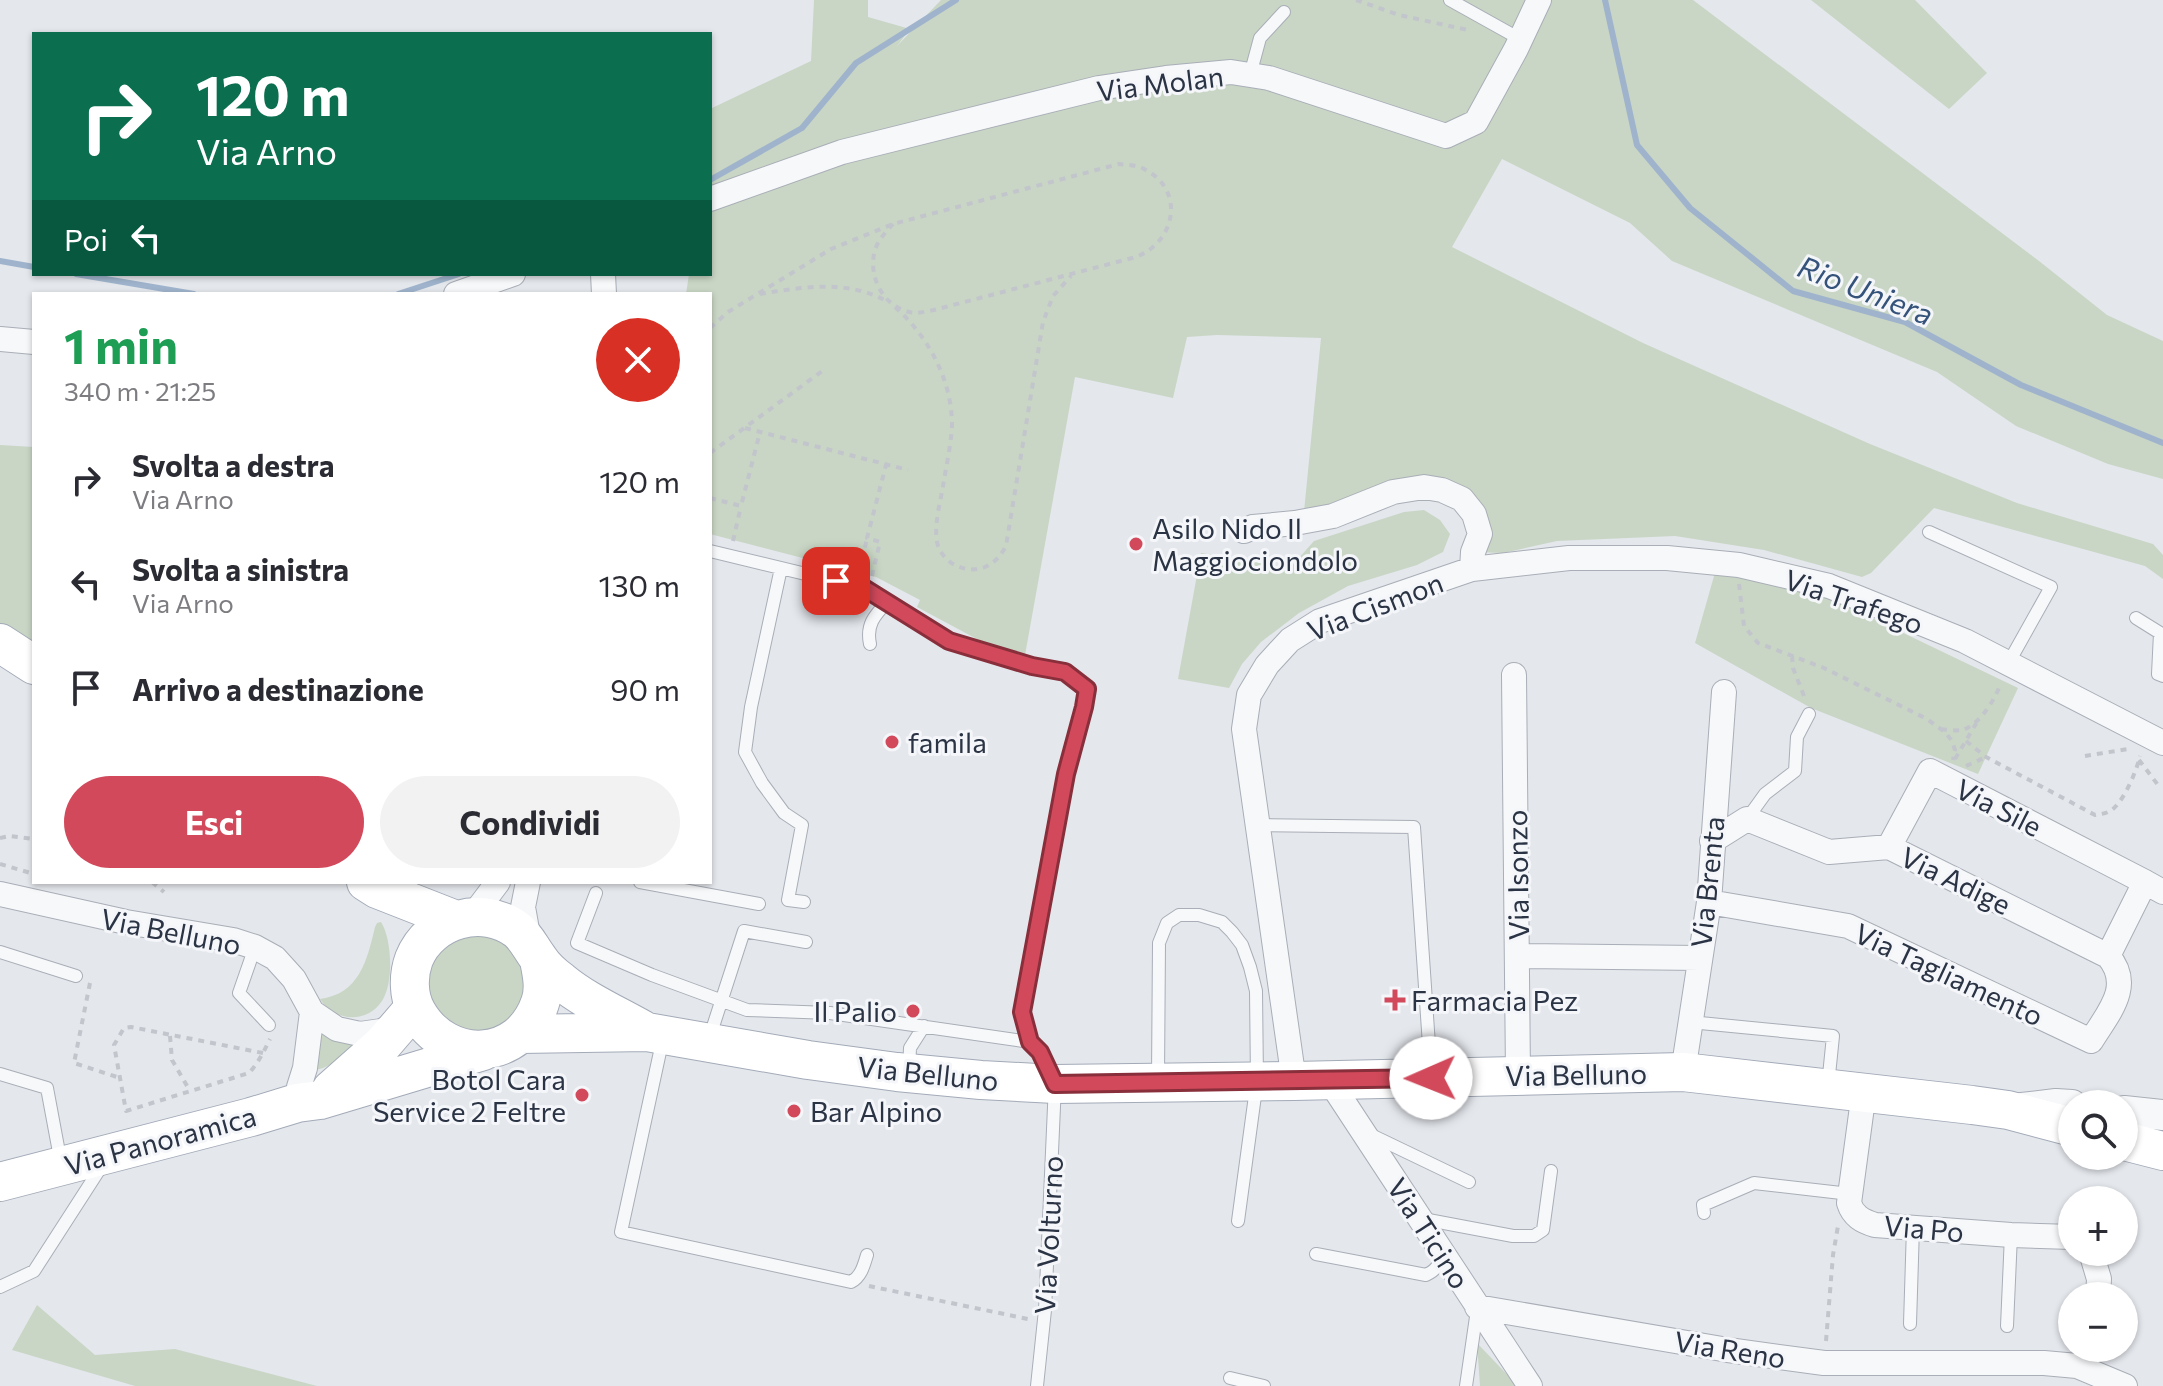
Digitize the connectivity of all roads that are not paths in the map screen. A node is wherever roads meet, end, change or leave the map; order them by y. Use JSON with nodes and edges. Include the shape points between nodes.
{"nodes":[{"id":1,"x":1450,"y":0,"type":"edge"},
{"id":2,"x":1539,"y":0,"type":"edge"},
{"id":3,"x":1284,"y":12,"type":"dead end"},
{"id":4,"x":1520,"y":39,"type":"junction"},
{"id":5,"x":1250,"y":75,"type":"junction"},
{"id":6,"x":712,"y":198,"type":"edge"},
{"id":7,"x":507,"y":276,"type":"edge"},
{"id":8,"x":462,"y":292,"type":"edge"},
{"id":9,"x":0,"y":339,"type":"edge"},
{"id":10,"x":32,"y":342,"type":"edge"},
{"id":11,"x":1244,"y":531,"type":"dead end"},
{"id":12,"x":1929,"y":532,"type":"dead end"},
{"id":13,"x":712,"y":551,"type":"edge"},
{"id":14,"x":781,"y":568,"type":"junction"},
{"id":15,"x":1472,"y":569,"type":"junction"},
{"id":16,"x":887,"y":602,"type":"junction"},
{"id":17,"x":2136,"y":618,"type":"dead end"},
{"id":18,"x":0,"y":643,"type":"edge"},
{"id":19,"x":870,"y":644,"type":"dead end"},
{"id":20,"x":2009,"y":662,"type":"junction"},
{"id":21,"x":32,"y":664,"type":"edge"},
{"id":22,"x":1514,"y":675,"type":"dead end"},
{"id":23,"x":2163,"y":676,"type":"edge"},
{"id":24,"x":1724,"y":692,"type":"dead end"},
{"id":25,"x":1809,"y":714,"type":"road end"},
{"id":26,"x":2150,"y":741,"type":"edge"},
{"id":27,"x":1747,"y":819,"type":"junction"},
{"id":28,"x":1257,"y":825,"type":"junction"},
{"id":29,"x":1712,"y":841,"type":"junction"},
{"id":30,"x":1889,"y":847,"type":"junction"},
{"id":31,"x":496,"y":884,"type":"edge"},
{"id":32,"x":528,"y":884,"type":"edge"},
{"id":33,"x":651,"y":884,"type":"edge"},
{"id":34,"x":371,"y":885,"type":"edge"},
{"id":35,"x":2154,"y":887,"type":"edge"},
{"id":36,"x":596,"y":893,"type":"dead end"},
{"id":37,"x":0,"y":894,"type":"edge"},
{"id":38,"x":804,"y":902,"type":"dead end"},
{"id":39,"x":1709,"y":902,"type":"junction"},
{"id":40,"x":759,"y":904,"type":"dead end"},
{"id":41,"x":464,"y":919,"type":"junction"},
{"id":42,"x":806,"y":942,"type":"dead end"},
{"id":43,"x":255,"y":947,"type":"junction"},
{"id":44,"x":0,"y":952,"type":"edge"},
{"id":45,"x":535,"y":952,"type":"junction"},
{"id":46,"x":1518,"y":956,"type":"junction"},
{"id":47,"x":2108,"y":956,"type":"junction"},
{"id":48,"x":415,"y":958,"type":"junction"},
{"id":49,"x":1700,"y":958,"type":"junction"},
{"id":50,"x":76,"y":976,"type":"road end"},
{"id":51,"x":722,"y":1000,"type":"junction"},
{"id":52,"x":312,"y":1012,"type":"junction"},
{"id":53,"x":408,"y":1016,"type":"junction"},
{"id":54,"x":1690,"y":1022,"type":"junction"},
{"id":55,"x":269,"y":1025,"type":"road end"},
{"id":56,"x":924,"y":1026,"type":"junction"},
{"id":57,"x":655,"y":1033,"type":"junction"},
{"id":58,"x":505,"y":1041,"type":"junction"},
{"id":59,"x":708,"y":1042,"type":"junction"},
{"id":60,"x":1030,"y":1042,"type":"junction"},
{"id":61,"x":1683,"y":1072,"type":"junction"},
{"id":62,"x":908,"y":1073,"type":"junction"},
{"id":63,"x":0,"y":1074,"type":"edge"},
{"id":64,"x":1518,"y":1075,"type":"junction"},
{"id":65,"x":1431,"y":1078,"type":"junction"},
{"id":66,"x":1257,"y":1081,"type":"junction"},
{"id":67,"x":1312,"y":1081,"type":"junction"},
{"id":68,"x":1158,"y":1083,"type":"junction"},
{"id":69,"x":1055,"y":1084,"type":"junction"},
{"id":70,"x":1846,"y":1090,"type":"junction"},
{"id":71,"x":309,"y":1102,"type":"junction"},
{"id":72,"x":2058,"y":1104,"type":"edge"},
{"id":73,"x":2008,"y":1110,"type":"junction"},
{"id":74,"x":2138,"y":1112,"type":"edge"},
{"id":75,"x":2163,"y":1115,"type":"edge"},
{"id":76,"x":2058,"y":1123,"type":"edge"},
{"id":77,"x":1362,"y":1131,"type":"junction"},
{"id":78,"x":2138,"y":1145,"type":"edge"},
{"id":79,"x":2163,"y":1151,"type":"edge"},
{"id":80,"x":110,"y":1154,"type":"junction"},
{"id":81,"x":61,"y":1166,"type":"junction"},
{"id":82,"x":1551,"y":1171,"type":"dead end"},
{"id":83,"x":0,"y":1182,"type":"edge"},
{"id":84,"x":1469,"y":1182,"type":"dead end"},
{"id":85,"x":1853,"y":1206,"type":"junction"},
{"id":86,"x":1704,"y":1213,"type":"dead end"},
{"id":87,"x":1419,"y":1218,"type":"junction"},
{"id":88,"x":1238,"y":1221,"type":"dead end"},
{"id":89,"x":1913,"y":1227,"type":"junction"},
{"id":90,"x":2011,"y":1235,"type":"junction"},
{"id":91,"x":2058,"y":1237,"type":"edge"},
{"id":92,"x":1441,"y":1251,"type":"junction"},
{"id":93,"x":1316,"y":1254,"type":"dead end"},
{"id":94,"x":867,"y":1255,"type":"dead end"},
{"id":95,"x":0,"y":1287,"type":"edge"},
{"id":96,"x":1477,"y":1307,"type":"junction"},
{"id":97,"x":1910,"y":1324,"type":"dead end"},
{"id":98,"x":2007,"y":1326,"type":"dead end"},
{"id":99,"x":1230,"y":1378,"type":"dead end"},
{"id":100,"x":1037,"y":1386,"type":"edge"},
{"id":101,"x":1264,"y":1386,"type":"edge"},
{"id":102,"x":1466,"y":1386,"type":"edge"},
{"id":103,"x":1530,"y":1386,"type":"edge"},
{"id":104,"x":2125,"y":1386,"type":"edge"}],
"edges":[{"from":1,"to":4,"type":"lane"},
{"from":2,"to":4,"type":"street","name":"Via Molan"},
{"from":3,"to":5,"type":"lane","via":[[1260,38]]},
{"from":4,"to":5,"type":"street","name":"Via Molan","via":[[1476,122],[1446,136]]},
{"from":5,"to":6,"type":"street","name":"Via Molan","via":[[1231,72],[1099,88],[842,152]]},
{"from":7,"to":8,"type":"street"},
{"from":9,"to":10,"type":"street"},
{"from":11,"to":15,"type":"street","name":"Via Cismon","via":[[1333,516],[1393,492],[1442,490],[1462,499],[1474,514],[1480,534]]},
{"from":12,"to":20,"type":"lane","via":[[2051,587]]},
{"from":13,"to":14,"type":"lane"},
{"from":14,"to":16,"type":"lane","via":[[864,588]]},
{"from":14,"to":38,"type":"lane","via":[[745,752],[784,813],[802,825],[788,900]]},
{"from":15,"to":20,"type":"street","name":"Via Trafego","via":[[1569,558],[1667,558],[1739,565],[1829,586]]},
{"from":15,"to":28,"type":"street","name":"Via Cismon","via":[[1320,621],[1290,640],[1267,665],[1249,695],[1244,729]]},
{"from":16,"to":19,"type":"lane","via":[[873,617]]},
{"from":16,"to":60,"type":"lane","via":[[949,641],[1065,672],[1087,689],[1022,1012]]},
{"from":17,"to":23,"type":"lane","via":[[2160,633],[2158,674]]},
{"from":18,"to":21,"type":"main road"},
{"from":20,"to":26,"type":"street","name":"Via Trafego"},
{"from":22,"to":46,"type":"street","name":"Via Isonzo"},
{"from":24,"to":29,"type":"street","name":"Via Brenta"},
{"from":25,"to":27,"type":"lane","via":[[1797,737],[1795,771],[1765,794]]},
{"from":27,"to":29,"type":"street"},
{"from":27,"to":30,"type":"street","name":"Via Adige","via":[[1829,852]]},
{"from":28,"to":65,"type":"lane","via":[[1414,827]]},
{"from":28,"to":67,"type":"street","name":"Via Cismon"},
{"from":29,"to":39,"type":"street","name":"Via Brenta"},
{"from":30,"to":35,"type":"street","name":"Via Sile","via":[[1930,771]]},
{"from":30,"to":47,"type":"street","name":"Via Adige"},
{"from":31,"to":41,"type":"street"},
{"from":32,"to":45,"type":"street","via":[[523,907]]},
{"from":33,"to":40,"type":"lane"},
{"from":34,"to":41,"type":"main road","name":"Via Belluno"},
{"from":34,"to":48,"type":"main road"},
{"from":35,"to":47,"type":"street"},
{"from":36,"to":51,"type":"lane","via":[[577,943]]},
{"from":37,"to":43,"type":"street","name":"Via Belluno"},
{"from":39,"to":47,"type":"street","name":"Via Tagliamento","via":[[1848,926],[2091,1041],[2121,982]]},
{"from":39,"to":49,"type":"street","name":"Via Brenta"},
{"from":41,"to":45,"type":"main road","name":"Via Belluno","via":[[500,921],[517,930]]},
{"from":41,"to":48,"type":"main road","via":[[439,928]]},
{"from":42,"to":51,"type":"lane","via":[[744,931]]},
{"from":43,"to":52,"type":"street","name":"Via Belluno","via":[[275,958],[294,979]]},
{"from":43,"to":55,"type":"lane","via":[[239,993]]},
{"from":44,"to":50,"type":"lane"},
{"from":45,"to":57,"type":"main road","name":"Via Belluno","via":[[562,982]]},
{"from":45,"to":58,"type":"main road","via":[[543,980],[541,1000],[533,1019]]},
{"from":46,"to":49,"type":"street"},
{"from":46,"to":64,"type":"street","name":"Via Isonzo"},
{"from":48,"to":53,"type":"main road"},
{"from":49,"to":54,"type":"street","name":"Via Brenta"},
{"from":51,"to":56,"type":"lane","via":[[747,1010],[830,1013]]},
{"from":51,"to":59,"type":"lane"},
{"from":52,"to":53,"type":"street","via":[[337,1029],[360,1034],[381,1031]]},
{"from":52,"to":71,"type":"street","via":[[299,1087]]},
{"from":53,"to":58,"type":"main road","name":"Via Belluno","via":[[445,1042],[467,1049]]},
{"from":53,"to":71,"type":"main road","name":"Via Panoramica","via":[[357,1069]]},
{"from":54,"to":61,"type":"street","name":"Via Brenta"},
{"from":54,"to":70,"type":"lane","via":[[1833,1036]]},
{"from":56,"to":60,"type":"lane"},
{"from":56,"to":62,"type":"lane","via":[[910,1048]]},
{"from":57,"to":58,"type":"main road","name":"Via Belluno"},
{"from":57,"to":59,"type":"main road","name":"Via Belluno"},
{"from":57,"to":94,"type":"lane","via":[[621,1232],[851,1282]]},
{"from":58,"to":71,"type":"main road","name":"Via Panoramica"},
{"from":59,"to":62,"type":"main road","name":"Via Belluno"},
{"from":60,"to":69,"type":"lane"},
{"from":61,"to":64,"type":"main road","name":"Via Belluno"},
{"from":61,"to":70,"type":"main road","name":"Via Belluno"},
{"from":62,"to":69,"type":"main road","name":"Via Belluno"},
{"from":63,"to":81,"type":"lane","via":[[47,1088]]},
{"from":64,"to":65,"type":"main road","name":"Via Belluno"},
{"from":65,"to":67,"type":"main road","name":"Via Belluno"},
{"from":66,"to":67,"type":"main road","name":"Via Belluno"},
{"from":66,"to":68,"type":"main road","name":"Via Belluno"},
{"from":66,"to":68,"type":"lane","via":[[1256,991],[1242,945],[1222,922],[1179,915],[1167,923],[1159,943]]},
{"from":66,"to":88,"type":"lane"},
{"from":67,"to":77,"type":"street","name":"Via Ticino"},
{"from":68,"to":69,"type":"main road","name":"Via Belluno"},
{"from":69,"to":100,"type":"lane","name":"Via Volturno"},
{"from":70,"to":73,"type":"main road","name":"Via Belluno"},
{"from":70,"to":85,"type":"street","name":"Via Po"},
{"from":71,"to":80,"type":"main road","name":"Via Panoramica"},
{"from":72,"to":73,"type":"street"},
{"from":73,"to":76,"type":"main road","name":"Via Belluno"},
{"from":74,"to":75,"type":"street"},
{"from":77,"to":84,"type":"lane"},
{"from":77,"to":87,"type":"street","name":"Via Ticino"},
{"from":78,"to":79,"type":"main road"},
{"from":80,"to":81,"type":"main road","name":"Via Panoramica"},
{"from":80,"to":95,"type":"lane","via":[[34,1271]]},
{"from":81,"to":83,"type":"main road","name":"Via Panoramica"},
{"from":82,"to":87,"type":"lane","via":[[1543,1230],[1534,1236]]},
{"from":85,"to":86,"type":"lane","via":[[1754,1183],[1703,1205]]},
{"from":85,"to":89,"type":"street","name":"Via Po","via":[[1865,1222]]},
{"from":87,"to":92,"type":"street","name":"Via Ticino"},
{"from":89,"to":90,"type":"street","name":"Via Po"},
{"from":89,"to":97,"type":"lane"},
{"from":90,"to":91,"type":"street","name":"Via Po"},
{"from":90,"to":98,"type":"lane"},
{"from":92,"to":93,"type":"lane","via":[[1440,1263],[1426,1275]]},
{"from":92,"to":96,"type":"street","name":"Via Ticino"},
{"from":96,"to":102,"type":"lane"},
{"from":96,"to":103,"type":"street","name":"Via Ticino"},
{"from":96,"to":104,"type":"street","name":"Via Reno","via":[[1824,1363],[2077,1366]]},
{"from":99,"to":101,"type":"lane"}]}
